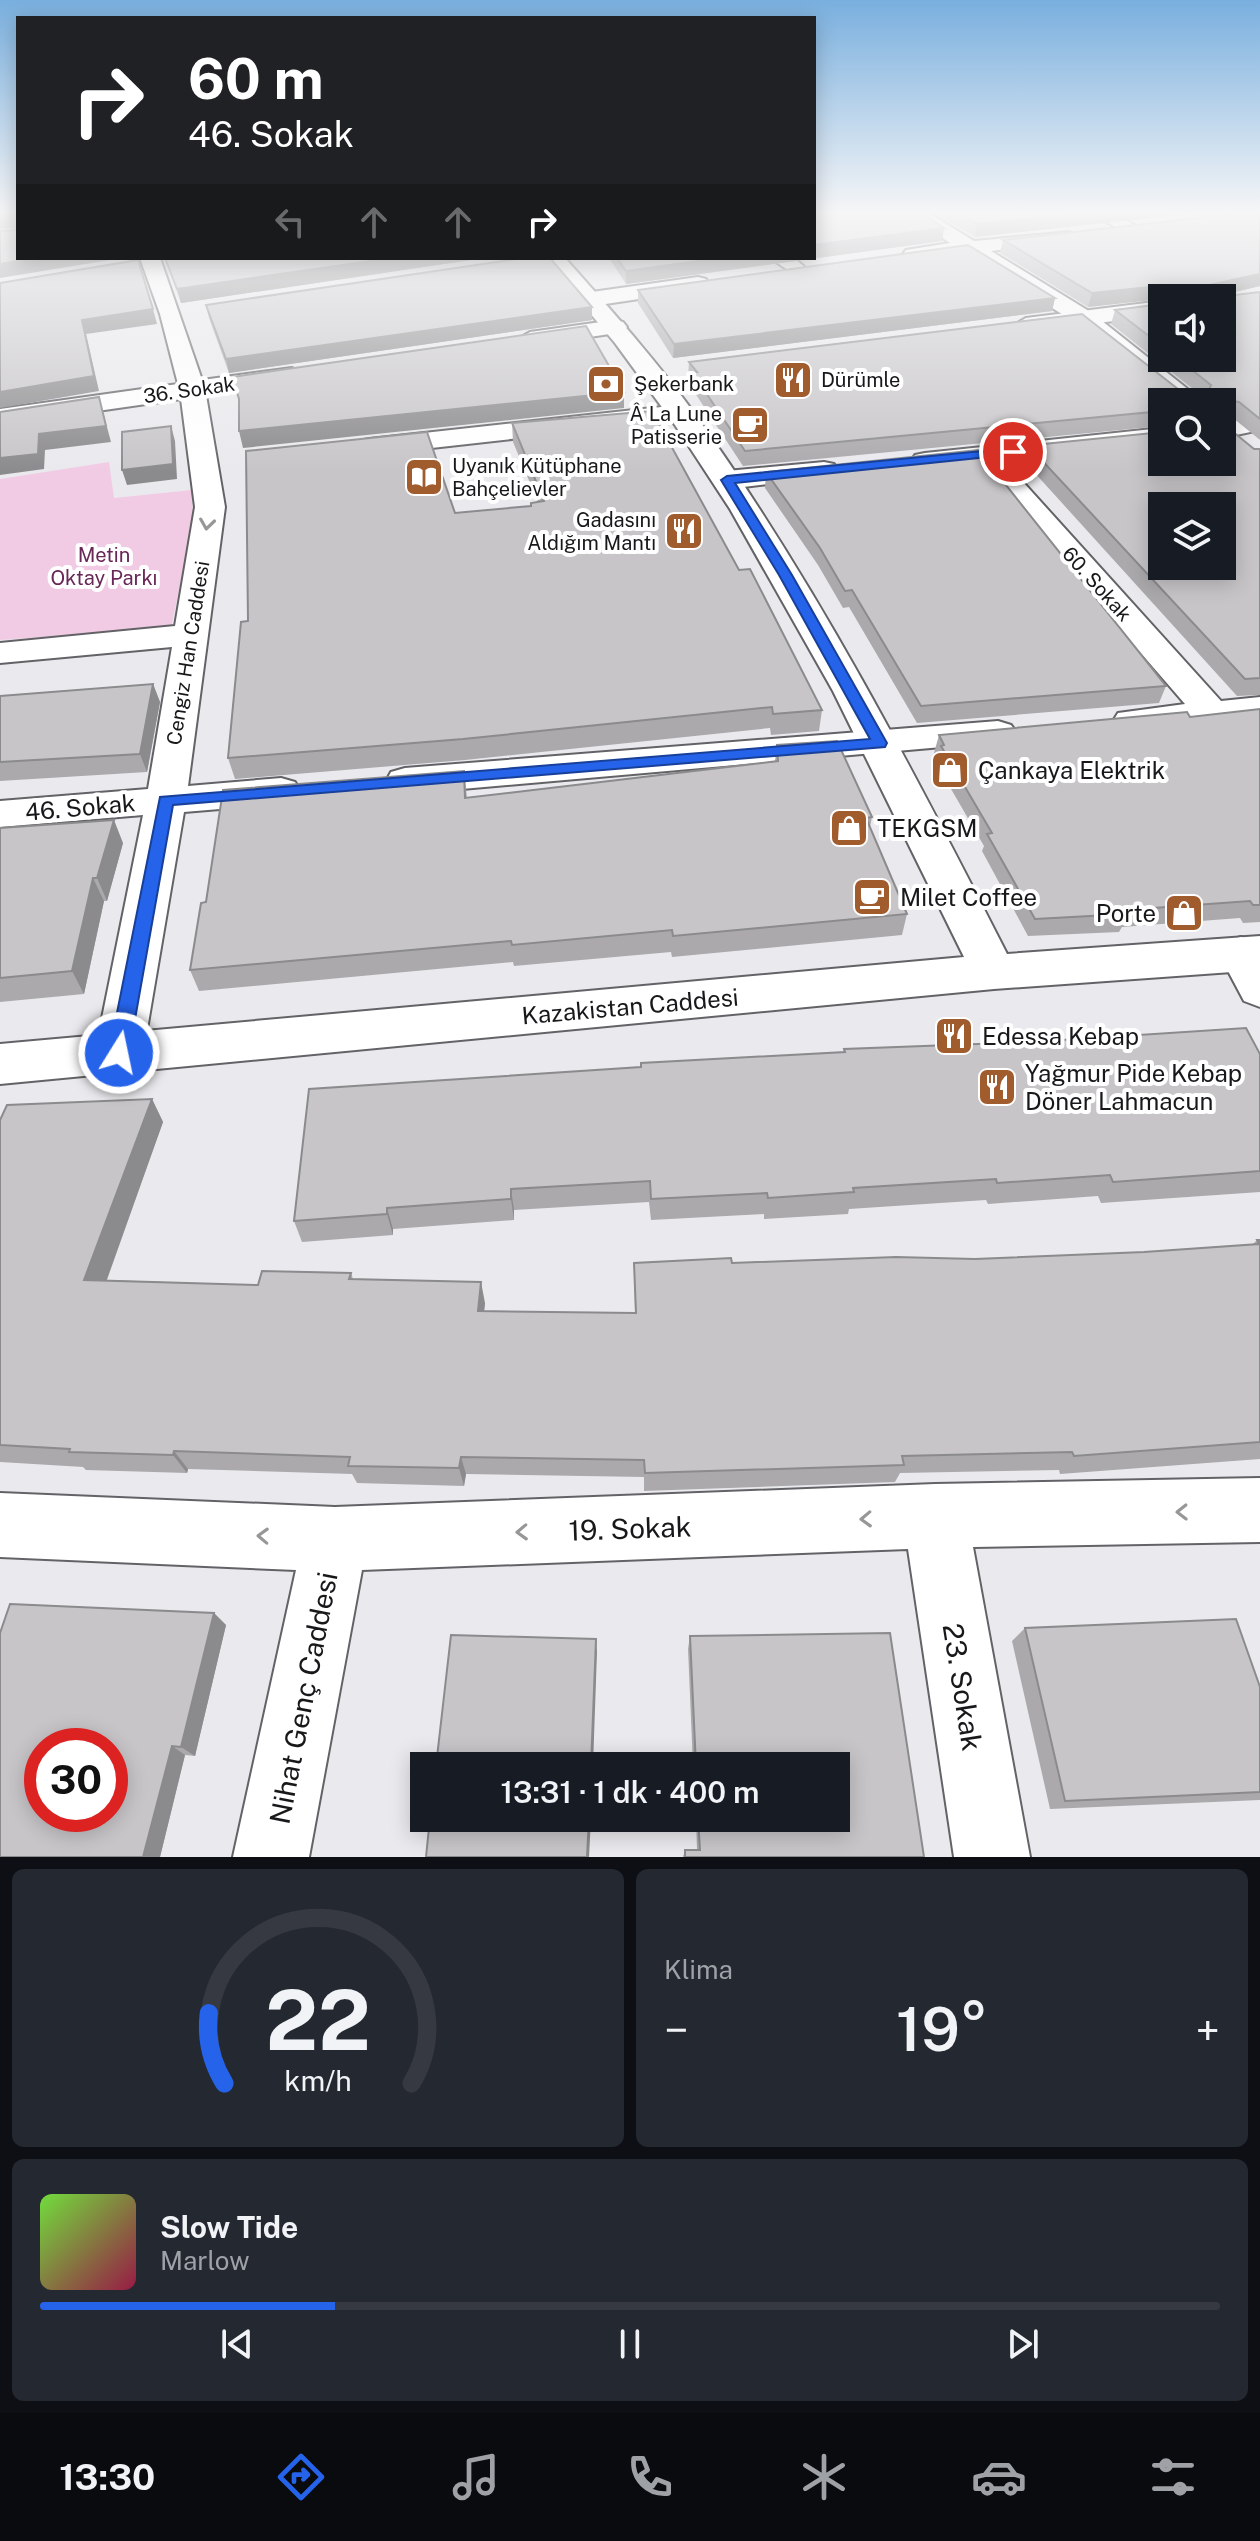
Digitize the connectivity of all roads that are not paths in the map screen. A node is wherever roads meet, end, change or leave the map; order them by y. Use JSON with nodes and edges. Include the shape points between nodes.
{"nodes":[{"id":1,"x":171,"y":299,"type":"edge"},
{"id":2,"x":592,"y":299,"type":"edge"},
{"id":3,"x":1053,"y":299,"type":"edge"},
{"id":4,"x":1148,"y":310,"type":"edge"},
{"id":5,"x":1084,"y":318,"type":"junction"},
{"id":6,"x":615,"y":327,"type":"junction"},
{"id":7,"x":1007,"y":327,"type":"edge"},
{"id":8,"x":505,"y":343,"type":"edge"},
{"id":9,"x":317,"y":371,"type":"edge"},
{"id":10,"x":1173,"y":388,"type":"edge"},
{"id":11,"x":192,"y":389,"type":"junction"},
{"id":12,"x":680,"y":413,"type":"junction"},
{"id":13,"x":0,"y":417,"type":"edge"},
{"id":14,"x":1260,"y":422,"type":"edge"},
{"id":15,"x":1236,"y":426,"type":"edge"},
{"id":16,"x":1148,"y":437,"type":"edge"},
{"id":17,"x":1236,"y":438,"type":"edge"},
{"id":18,"x":1249,"y":447,"type":"edge"},
{"id":19,"x":341,"y":450,"type":"edge"},
{"id":20,"x":984,"y":455,"type":"junction"},
{"id":21,"x":893,"y":464,"type":"edge"},
{"id":22,"x":848,"y":468,"type":"edge"},
{"id":23,"x":727,"y":480,"type":"junction"},
{"id":24,"x":190,"y":635,"type":"junction"},
{"id":25,"x":0,"y":653,"type":"edge"},
{"id":26,"x":1260,"y":708,"type":"edge"},
{"id":27,"x":1212,"y":713,"type":"junction"},
{"id":28,"x":1102,"y":723,"type":"edge"},
{"id":29,"x":1038,"y":730,"type":"edge"},
{"id":30,"x":880,"y":743,"type":"junction"},
{"id":31,"x":366,"y":784,"type":"edge"},
{"id":32,"x":320,"y":788,"type":"edge"},
{"id":33,"x":166,"y":800,"type":"junction"},
{"id":34,"x":0,"y":814,"type":"edge"},
{"id":35,"x":1254,"y":966,"type":"edge"},
{"id":36,"x":994,"y":972,"type":"junction"},
{"id":37,"x":119,"y":1053,"type":"junction"},
{"id":38,"x":0,"y":1064,"type":"edge"},
{"id":39,"x":1260,"y":1510,"type":"edge"},
{"id":40,"x":935,"y":1516,"type":"junction"},
{"id":41,"x":0,"y":1525,"type":"edge"},
{"id":42,"x":335,"y":1539,"type":"junction"},
{"id":43,"x":271,"y":1857,"type":"edge"},
{"id":44,"x":992,"y":1857,"type":"edge"}],
"edges":[{"from":1,"to":11,"type":"street","name":"Cengiz Han Caddesi","via":[[179,313]]},
{"from":2,"to":6,"type":"street"},
{"from":3,"to":5,"type":"street"},
{"from":4,"to":5,"type":"street"},
{"from":5,"to":7,"type":"street"},
{"from":5,"to":10,"type":"street"},
{"from":6,"to":8,"type":"street"},
{"from":6,"to":12,"type":"street","via":[[666,370]]},
{"from":9,"to":11,"type":"street","name":"36. Sokak"},
{"from":11,"to":13,"type":"street","name":"36. Sokak"},
{"from":11,"to":24,"type":"street","name":"Cengiz Han Caddesi","one_way":true,"via":[[221,462]]},
{"from":12,"to":19,"type":"street"},
{"from":12,"to":23,"type":"street"},
{"from":14,"to":15,"type":"street"},
{"from":16,"to":20,"type":"street"},
{"from":17,"to":18,"type":"street"},
{"from":20,"to":21,"type":"street"},
{"from":20,"to":27,"type":"street","name":"60. Sokak"},
{"from":22,"to":23,"type":"street"},
{"from":23,"to":30,"type":"street"},
{"from":24,"to":25,"type":"street"},
{"from":24,"to":33,"type":"street","name":"Cengiz Han Caddesi"},
{"from":26,"to":27,"type":"street"},
{"from":27,"to":28,"type":"street"},
{"from":29,"to":30,"type":"street"},
{"from":30,"to":31,"type":"street"},
{"from":30,"to":36,"type":"street"},
{"from":32,"to":33,"type":"street","name":"46. Sokak"},
{"from":33,"to":34,"type":"street","name":"46. Sokak"},
{"from":33,"to":37,"type":"street","name":"Cengiz Han Caddesi"},
{"from":35,"to":36,"type":"street","name":"Kazakistan Caddesi"},
{"from":36,"to":37,"type":"street","name":"Kazakistan Caddesi"},
{"from":37,"to":38,"type":"street","name":"Kazakistan Caddesi"},
{"from":39,"to":40,"type":"street","name":"19. Sokak","one_way":true},
{"from":40,"to":42,"type":"street","name":"19. Sokak","one_way":true},
{"from":40,"to":44,"type":"street","name":"23. Sokak"},
{"from":42,"to":41,"type":"street","name":"19. Sokak","one_way":true},
{"from":42,"to":43,"type":"street","name":"Nihat Genç Caddesi"}]}
